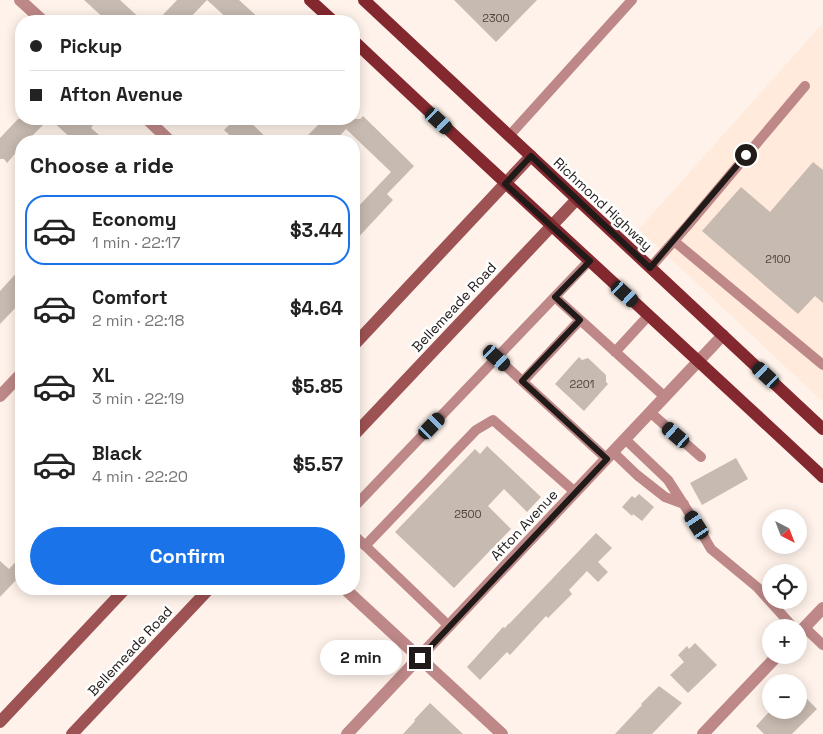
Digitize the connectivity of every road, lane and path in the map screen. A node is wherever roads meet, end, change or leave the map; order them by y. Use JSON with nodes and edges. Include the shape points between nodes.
{"nodes":[{"id":1,"x":20,"y":0,"type":"edge"},
{"id":2,"x":310,"y":0,"type":"edge"},
{"id":3,"x":364,"y":0,"type":"edge"},
{"id":4,"x":632,"y":0,"type":"edge"},
{"id":5,"x":36,"y":15,"type":"edge"},
{"id":6,"x":326,"y":15,"type":"edge"},
{"id":7,"x":360,"y":47,"type":"edge"},
{"id":8,"x":805,"y":86,"type":"dead end"},
{"id":9,"x":153,"y":125,"type":"edge"},
{"id":10,"x":163,"y":135,"type":"edge"},
{"id":11,"x":509,"y":136,"type":"junction"},
{"id":12,"x":531,"y":156,"type":"junction"},
{"id":13,"x":505,"y":184,"type":"junction"},
{"id":14,"x":577,"y":199,"type":"junction"},
{"id":15,"x":551,"y":226,"type":"junction"},
{"id":16,"x":674,"y":241,"type":"junction"},
{"id":17,"x":590,"y":261,"type":"junction"},
{"id":18,"x":650,"y":268,"type":"junction"},
{"id":19,"x":555,"y":297,"type":"junction"},
{"id":20,"x":649,"y":315,"type":"junction"},
{"id":21,"x":580,"y":320,"type":"junction"},
{"id":22,"x":723,"y":335,"type":"junction"},
{"id":23,"x":360,"y":339,"type":"edge"},
{"id":24,"x":615,"y":352,"type":"junction"},
{"id":25,"x":497,"y":358,"type":"junction"},
{"id":26,"x":699,"y":361,"type":"junction"},
{"id":27,"x":823,"y":365,"type":"edge"},
{"id":28,"x":15,"y":380,"type":"edge"},
{"id":29,"x":522,"y":381,"type":"junction"},
{"id":30,"x":0,"y":396,"type":"edge"},
{"id":31,"x":665,"y":397,"type":"junction"},
{"id":32,"x":651,"y":413,"type":"junction"},
{"id":33,"x":823,"y":428,"type":"edge"},
{"id":34,"x":360,"y":429,"type":"edge"},
{"id":35,"x":625,"y":440,"type":"junction"},
{"id":36,"x":610,"y":456,"type":"junction"},
{"id":37,"x":701,"y":457,"type":"dead end"},
{"id":38,"x":823,"y":477,"type":"edge"},
{"id":39,"x":576,"y":492,"type":"junction"},
{"id":40,"x":360,"y":501,"type":"edge"},
{"id":41,"x":684,"y":504,"type":"junction"},
{"id":42,"x":360,"y":541,"type":"edge"},
{"id":43,"x":365,"y":546,"type":"junction"},
{"id":44,"x":119,"y":595,"type":"edge"},
{"id":45,"x":203,"y":595,"type":"edge"},
{"id":46,"x":352,"y":595,"type":"edge"},
{"id":47,"x":823,"y":608,"type":"edge"},
{"id":48,"x":787,"y":619,"type":"edge"},
{"id":49,"x":807,"y":623,"type":"edge"},
{"id":50,"x":449,"y":626,"type":"junction"},
{"id":51,"x":807,"y":636,"type":"edge"},
{"id":52,"x":823,"y":645,"type":"edge"},
{"id":53,"x":420,"y":658,"type":"junction"},
{"id":54,"x":769,"y":664,"type":"edge"},
{"id":55,"x":0,"y":722,"type":"edge"},
{"id":56,"x":72,"y":734,"type":"edge"},
{"id":57,"x":347,"y":734,"type":"edge"},
{"id":58,"x":502,"y":734,"type":"edge"},
{"id":59,"x":703,"y":734,"type":"edge"}],
"edges":[{"from":1,"to":5,"type":"street"},
{"from":2,"to":6,"type":"main road"},
{"from":3,"to":11,"type":"main road","name":"Richmond Highway"},
{"from":4,"to":11,"type":"lane"},
{"from":7,"to":13,"type":"main road"},
{"from":8,"to":16,"type":"lane"},
{"from":9,"to":10,"type":"street"},
{"from":11,"to":12,"type":"main road","name":"Richmond Highway"},
{"from":12,"to":13,"type":"main road"},
{"from":12,"to":14,"type":"main road","name":"Richmond Highway"},
{"from":13,"to":15,"type":"main road"},
{"from":13,"to":23,"type":"main road"},
{"from":14,"to":15,"type":"main road","name":"Bellemeade Road"},
{"from":14,"to":18,"type":"main road","name":"Richmond Highway"},
{"from":15,"to":17,"type":"main road"},
{"from":15,"to":34,"type":"main road","name":"Bellemeade Road"},
{"from":16,"to":18,"type":"lane"},
{"from":16,"to":27,"type":"lane"},
{"from":17,"to":19,"type":"lane"},
{"from":17,"to":20,"type":"main road"},
{"from":18,"to":22,"type":"main road","name":"Richmond Highway"},
{"from":19,"to":21,"type":"lane"},
{"from":19,"to":25,"type":"lane"},
{"from":20,"to":24,"type":"lane"},
{"from":20,"to":26,"type":"main road"},
{"from":21,"to":24,"type":"lane"},
{"from":21,"to":29,"type":"lane"},
{"from":22,"to":26,"type":"street","name":"Afton Avenue"},
{"from":22,"to":33,"type":"main road","name":"Richmond Highway"},
{"from":24,"to":31,"type":"lane"},
{"from":25,"to":29,"type":"lane"},
{"from":25,"to":40,"type":"lane"},
{"from":26,"to":31,"type":"street","name":"Afton Avenue"},
{"from":26,"to":38,"type":"main road"},
{"from":28,"to":30,"type":"street"},
{"from":29,"to":36,"type":"lane"},
{"from":31,"to":32,"type":"street","name":"Afton Avenue"},
{"from":32,"to":35,"type":"street","name":"Afton Avenue"},
{"from":32,"to":37,"type":"lane"},
{"from":35,"to":36,"type":"street","name":"Afton Avenue"},
{"from":35,"to":41,"type":"lane","via":[[668,480]]},
{"from":36,"to":39,"type":"street","name":"Afton Avenue"},
{"from":36,"to":41,"type":"lane","via":[[665,497]]},
{"from":39,"to":43,"type":"lane","via":[[493,420],[476,430]]},
{"from":39,"to":50,"type":"street","name":"Afton Avenue"},
{"from":41,"to":48,"type":"lane","via":[[711,549]]},
{"from":42,"to":43,"type":"lane"},
{"from":43,"to":50,"type":"lane"},
{"from":44,"to":55,"type":"main road"},
{"from":45,"to":56,"type":"main road","name":"Bellemeade Road"},
{"from":46,"to":53,"type":"street"},
{"from":47,"to":49,"type":"street"},
{"from":50,"to":53,"type":"street","name":"Afton Avenue"},
{"from":51,"to":52,"type":"lane"},
{"from":53,"to":57,"type":"street","name":"Afton Avenue"},
{"from":53,"to":58,"type":"street"},
{"from":54,"to":59,"type":"street"}]}
